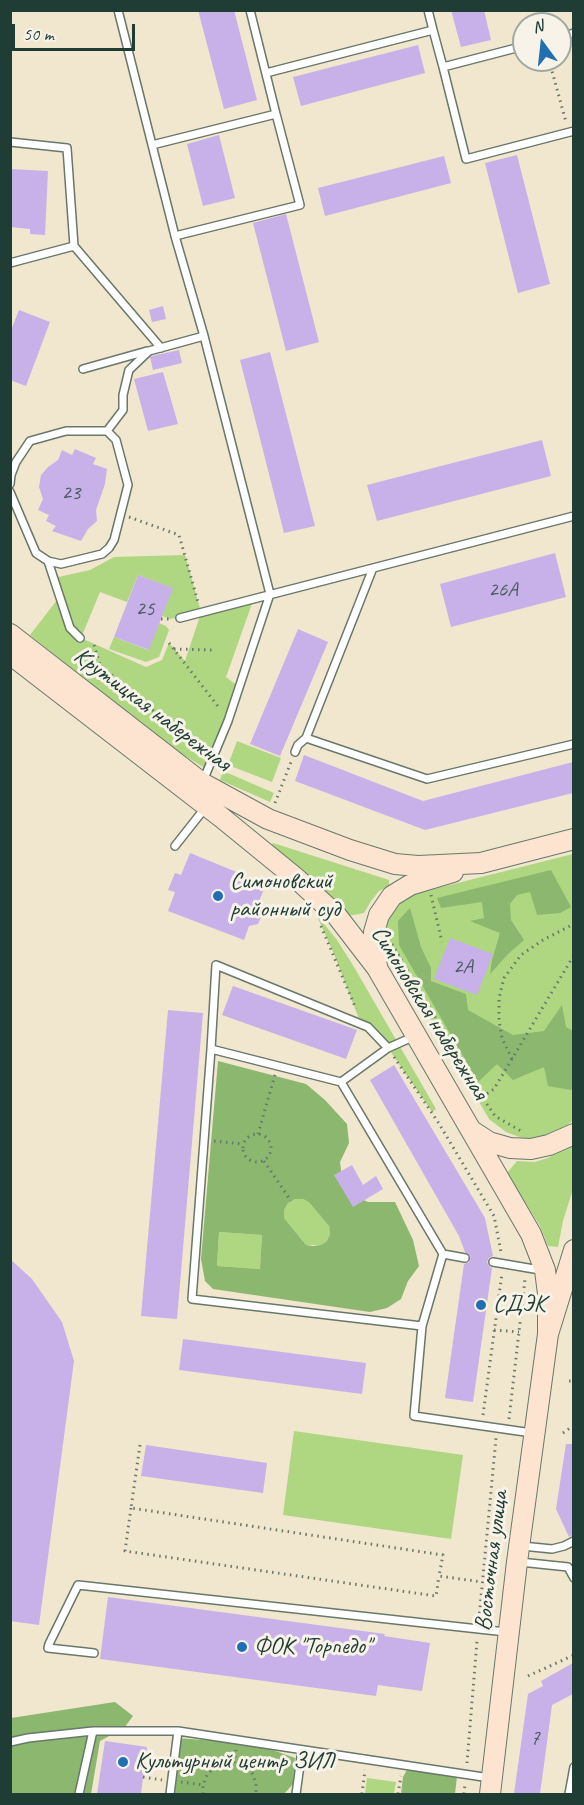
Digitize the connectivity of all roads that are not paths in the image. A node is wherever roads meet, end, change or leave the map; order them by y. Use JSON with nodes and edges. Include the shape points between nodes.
{"nodes":[{"id":1,"x":118,"y":10,"type":"edge"},
{"id":2,"x":250,"y":10,"type":"edge"},
{"id":3,"x":428,"y":10,"type":"edge"},
{"id":4,"x":433,"y":30,"type":"junction"},
{"id":5,"x":512,"y":49,"type":"edge"},
{"id":6,"x":443,"y":67,"type":"junction"},
{"id":7,"x":266,"y":73,"type":"junction"},
{"id":8,"x":276,"y":114,"type":"junction"},
{"id":9,"x":571,"y":132,"type":"edge"},
{"id":10,"x":10,"y":142,"type":"edge"},
{"id":11,"x":152,"y":145,"type":"junction"},
{"id":12,"x":176,"y":236,"type":"junction"},
{"id":13,"x":74,"y":246,"type":"junction"},
{"id":14,"x":10,"y":263,"type":"edge"},
{"id":15,"x":204,"y":336,"type":"junction"},
{"id":16,"x":161,"y":348,"type":"junction"},
{"id":17,"x":149,"y":351,"type":"junction"},
{"id":18,"x":83,"y":369,"type":"dead end"},
{"id":19,"x":106,"y":431,"type":"junction"},
{"id":20,"x":10,"y":484,"type":"edge"},
{"id":21,"x":10,"y":492,"type":"edge"},
{"id":22,"x":573,"y":516,"type":"edge"},
{"id":23,"x":48,"y":561,"type":"junction"},
{"id":24,"x":373,"y":568,"type":"junction"},
{"id":25,"x":270,"y":594,"type":"junction"},
{"id":26,"x":180,"y":618,"type":"dead end"},
{"id":27,"x":10,"y":634,"type":"edge"},
{"id":28,"x":80,"y":638,"type":"dead end"},
{"id":29,"x":10,"y":654,"type":"edge"},
{"id":30,"x":306,"y":738,"type":"junction"},
{"id":31,"x":573,"y":744,"type":"edge"},
{"id":32,"x":295,"y":752,"type":"dead end"},
{"id":33,"x":201,"y":795,"type":"junction"},
{"id":34,"x":573,"y":840,"type":"edge"},
{"id":35,"x":175,"y":846,"type":"dead end"},
{"id":36,"x":481,"y":863,"type":"junction"},
{"id":37,"x":377,"y":968,"type":"junction"},
{"id":38,"x":416,"y":1035,"type":"junction"},
{"id":39,"x":388,"y":1048,"type":"junction"},
{"id":40,"x":212,"y":1049,"type":"junction"},
{"id":41,"x":342,"y":1082,"type":"junction"},
{"id":42,"x":472,"y":1131,"type":"junction"},
{"id":43,"x":573,"y":1134,"type":"edge"},
{"id":44,"x":573,"y":1250,"type":"edge"},
{"id":45,"x":443,"y":1254,"type":"junction"},
{"id":46,"x":465,"y":1258,"type":"dead end"},
{"id":47,"x":493,"y":1262,"type":"dead end"},
{"id":48,"x":536,"y":1269,"type":"junction"},
{"id":49,"x":422,"y":1326,"type":"junction"},
{"id":50,"x":548,"y":1334,"type":"junction"},
{"id":51,"x":534,"y":1433,"type":"junction"},
{"id":52,"x":573,"y":1541,"type":"edge"},
{"id":53,"x":518,"y":1554,"type":"junction"},
{"id":54,"x":573,"y":1578,"type":"edge"},
{"id":55,"x":509,"y":1633,"type":"junction"},
{"id":56,"x":94,"y":1653,"type":"dead end"},
{"id":57,"x":93,"y":1731,"type":"junction"},
{"id":58,"x":178,"y":1731,"type":"junction"},
{"id":59,"x":10,"y":1742,"type":"edge"},
{"id":60,"x":302,"y":1750,"type":"junction"},
{"id":61,"x":573,"y":1771,"type":"edge"},
{"id":62,"x":491,"y":1786,"type":"edge"},
{"id":63,"x":80,"y":1794,"type":"edge"},
{"id":64,"x":170,"y":1794,"type":"edge"},
{"id":65,"x":296,"y":1794,"type":"edge"},
{"id":66,"x":569,"y":1794,"type":"edge"}],
"edges":[{"from":1,"to":11,"type":"lane"},
{"from":2,"to":7,"type":"lane"},
{"from":3,"to":4,"type":"lane"},
{"from":4,"to":6,"type":"lane"},
{"from":4,"to":7,"type":"lane"},
{"from":5,"to":6,"type":"lane"},
{"from":6,"to":9,"type":"lane","via":[[466,159]]},
{"from":7,"to":8,"type":"lane"},
{"from":8,"to":11,"type":"lane"},
{"from":8,"to":12,"type":"lane","via":[[300,205]]},
{"from":10,"to":13,"type":"lane","via":[[67,148]]},
{"from":11,"to":12,"type":"lane"},
{"from":12,"to":15,"type":"lane"},
{"from":13,"to":14,"type":"lane"},
{"from":13,"to":16,"type":"lane"},
{"from":15,"to":16,"type":"lane"},
{"from":15,"to":25,"type":"lane"},
{"from":16,"to":17,"type":"lane"},
{"from":17,"to":18,"type":"lane"},
{"from":17,"to":19,"type":"lane","via":[[129,370],[123,410]]},
{"from":19,"to":20,"type":"lane","via":[[66,430],[30,441],[16,462]]},
{"from":19,"to":23,"type":"lane","via":[[116,440],[128,485],[114,540],[102,554],[61,564]]},
{"from":21,"to":23,"type":"lane","via":[[36,553]]},
{"from":22,"to":24,"type":"lane"},
{"from":23,"to":28,"type":"lane","via":[[70,628]]},
{"from":24,"to":25,"type":"lane"},
{"from":24,"to":30,"type":"lane"},
{"from":25,"to":26,"type":"lane"},
{"from":25,"to":33,"type":"lane"},
{"from":27,"to":33,"type":"main road","name":"Крутицкая набережная"},
{"from":29,"to":33,"type":"main road","name":"Крутицкая набережная"},
{"from":30,"to":31,"type":"lane","via":[[427,779]]},
{"from":30,"to":32,"type":"lane"},
{"from":33,"to":35,"type":"lane"},
{"from":33,"to":36,"type":"main road","name":"Крутицкая набережная","via":[[271,812],[350,850],[394,864]]},
{"from":33,"to":37,"type":"main road","name":"Симоновская набережная","via":[[327,905]]},
{"from":34,"to":36,"type":"main road"},
{"from":36,"to":37,"type":"main road","via":[[410,885],[392,896],[379,915],[374,932]]},
{"from":37,"to":38,"type":"main road","name":"Симоновская набережная"},
{"from":38,"to":39,"type":"lane"},
{"from":38,"to":42,"type":"main road","name":"Симоновская набережная"},
{"from":39,"to":40,"type":"lane","via":[[368,1027],[216,965]]},
{"from":39,"to":41,"type":"lane"},
{"from":40,"to":41,"type":"lane"},
{"from":40,"to":49,"type":"lane","via":[[192,1299]]},
{"from":41,"to":45,"type":"lane"},
{"from":42,"to":43,"type":"main road","via":[[489,1142],[531,1149]]},
{"from":42,"to":48,"type":"main road","name":"Симоновская набережная","via":[[531,1234]]},
{"from":44,"to":50,"type":"main road","name":"Восточная улица"},
{"from":45,"to":46,"type":"lane"},
{"from":45,"to":49,"type":"lane"},
{"from":47,"to":48,"type":"lane"},
{"from":48,"to":50,"type":"main road","name":"Восточная улица","via":[[548,1294]]},
{"from":49,"to":51,"type":"lane","via":[[414,1416]]},
{"from":50,"to":51,"type":"main road","name":"Восточная улица"},
{"from":51,"to":53,"type":"main road","name":"Восточная улица"},
{"from":52,"to":53,"type":"lane"},
{"from":53,"to":54,"type":"lane","via":[[568,1568]]},
{"from":53,"to":55,"type":"main road","name":"Восточная улица"},
{"from":55,"to":56,"type":"lane","via":[[78,1585],[48,1648]]},
{"from":55,"to":62,"type":"main road","name":"Восточная улица"},
{"from":57,"to":58,"type":"lane"},
{"from":57,"to":59,"type":"lane"},
{"from":57,"to":63,"type":"lane"},
{"from":58,"to":60,"type":"lane"},
{"from":58,"to":64,"type":"lane"},
{"from":60,"to":62,"type":"lane","via":[[466,1774]]},
{"from":60,"to":65,"type":"lane"},
{"from":61,"to":66,"type":"lane"}]}
